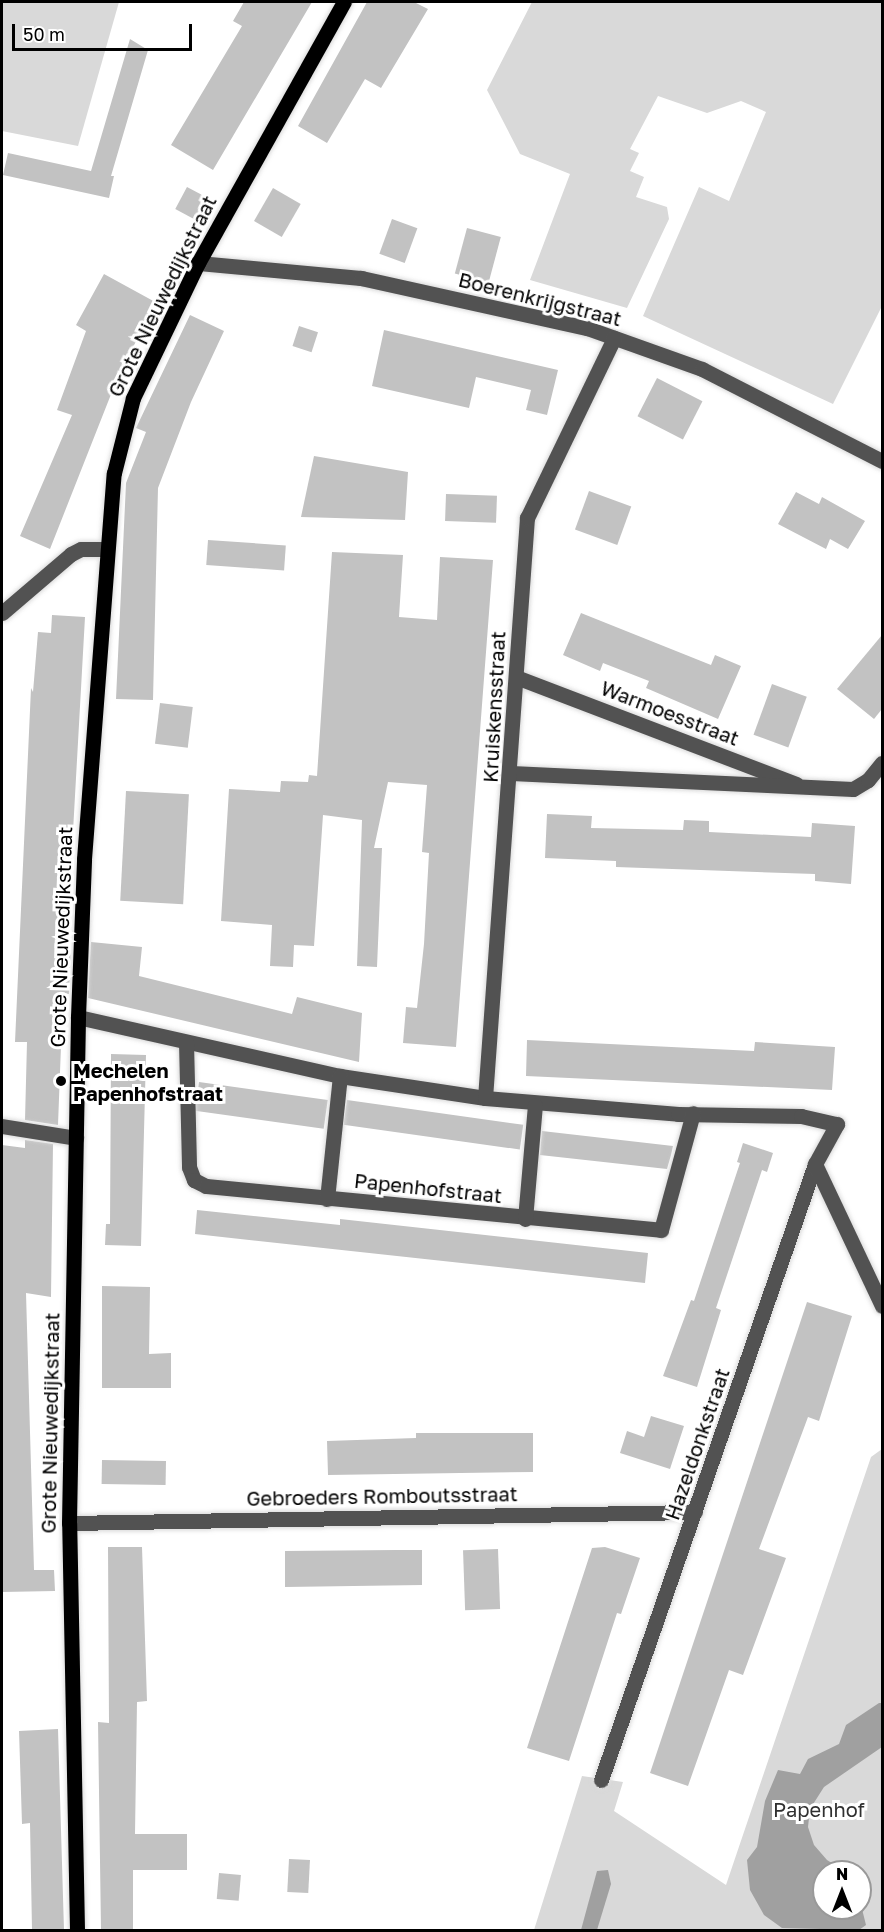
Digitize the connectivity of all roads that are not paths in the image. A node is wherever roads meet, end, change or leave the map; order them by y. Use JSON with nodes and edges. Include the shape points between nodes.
{"nodes":[{"id":1,"x":344,"y":2,"type":"edge"},
{"id":2,"x":198,"y":263,"type":"junction"},
{"id":3,"x":614,"y":338,"type":"junction"},
{"id":4,"x":882,"y":461,"type":"edge"},
{"id":5,"x":107,"y":549,"type":"junction"},
{"id":6,"x":2,"y":613,"type":"edge"},
{"id":7,"x":516,"y":676,"type":"junction"},
{"id":8,"x":882,"y":763,"type":"edge"},
{"id":9,"x":511,"y":773,"type":"junction"},
{"id":10,"x":810,"y":789,"type":"junction"},
{"id":11,"x":78,"y":1017,"type":"junction"},
{"id":12,"x":186,"y":1042,"type":"junction"},
{"id":13,"x":340,"y":1076,"type":"junction"},
{"id":14,"x":485,"y":1098,"type":"junction"},
{"id":15,"x":535,"y":1105,"type":"junction"},
{"id":16,"x":693,"y":1113,"type":"junction"},
{"id":17,"x":2,"y":1126,"type":"edge"},
{"id":18,"x":76,"y":1138,"type":"junction"},
{"id":19,"x":815,"y":1164,"type":"junction"},
{"id":20,"x":327,"y":1199,"type":"junction"},
{"id":21,"x":525,"y":1219,"type":"junction"},
{"id":22,"x":882,"y":1306,"type":"edge"},
{"id":23,"x":695,"y":1512,"type":"junction"},
{"id":24,"x":69,"y":1522,"type":"junction"},
{"id":25,"x":601,"y":1779,"type":"dead end"},
{"id":26,"x":77,"y":1930,"type":"edge"}],
"edges":[{"from":1,"to":2,"type":"main road","name":"Grote Nieuwedijkstraat"},
{"from":2,"to":3,"type":"street","name":"Boerenkrijgstraat","via":[[361,278],[587,328]]},
{"from":2,"to":5,"type":"main road","name":"Grote Nieuwedijkstraat","via":[[133,398],[114,473]]},
{"from":3,"to":4,"type":"street","name":"Boerenkrijgstraat","via":[[702,369]]},
{"from":3,"to":7,"type":"street","name":"Kruiskensstraat","via":[[527,518]]},
{"from":5,"to":6,"type":"street","via":[[81,549],[71,554]]},
{"from":5,"to":11,"type":"main road","name":"Grote Nieuwedijkstraat","via":[[84,860]]},
{"from":7,"to":9,"type":"street","name":"Kruiskensstraat"},
{"from":7,"to":10,"type":"street","name":"Warmoesstraat"},
{"from":8,"to":10,"type":"street","name":"Warmoesstraat","via":[[868,780],[853,789]]},
{"from":9,"to":10,"type":"street","name":"Warmoesstraat"},
{"from":9,"to":14,"type":"street","name":"Kruiskensstraat"},
{"from":11,"to":12,"type":"street"},
{"from":11,"to":18,"type":"main road","name":"Grote Nieuwedijkstraat"},
{"from":12,"to":13,"type":"street"},
{"from":12,"to":20,"type":"street","name":"Papenhofstraat","via":[[189,1167],[194,1180],[206,1186]]},
{"from":13,"to":14,"type":"street"},
{"from":13,"to":20,"type":"street","name":"Papenhofstraat"},
{"from":14,"to":15,"type":"street"},
{"from":15,"to":16,"type":"street"},
{"from":15,"to":21,"type":"street","name":"Papenhofstraat"},
{"from":16,"to":19,"type":"street","name":"Hazeldonkstraat","via":[[801,1116],[837,1124]]},
{"from":16,"to":21,"type":"street","name":"Papenhofstraat","via":[[661,1230]]},
{"from":17,"to":18,"type":"street"},
{"from":18,"to":24,"type":"main road","name":"Grote Nieuwedijkstraat"},
{"from":19,"to":22,"type":"street"},
{"from":19,"to":23,"type":"street","name":"Hazeldonkstraat"},
{"from":20,"to":21,"type":"street","name":"Papenhofstraat"},
{"from":23,"to":24,"type":"street","name":"Gebroeders Romboutsstraat"},
{"from":23,"to":25,"type":"street","name":"Hazeldonkstraat"},
{"from":24,"to":26,"type":"main road","name":"Grote Nieuwedijkstraat"}]}
